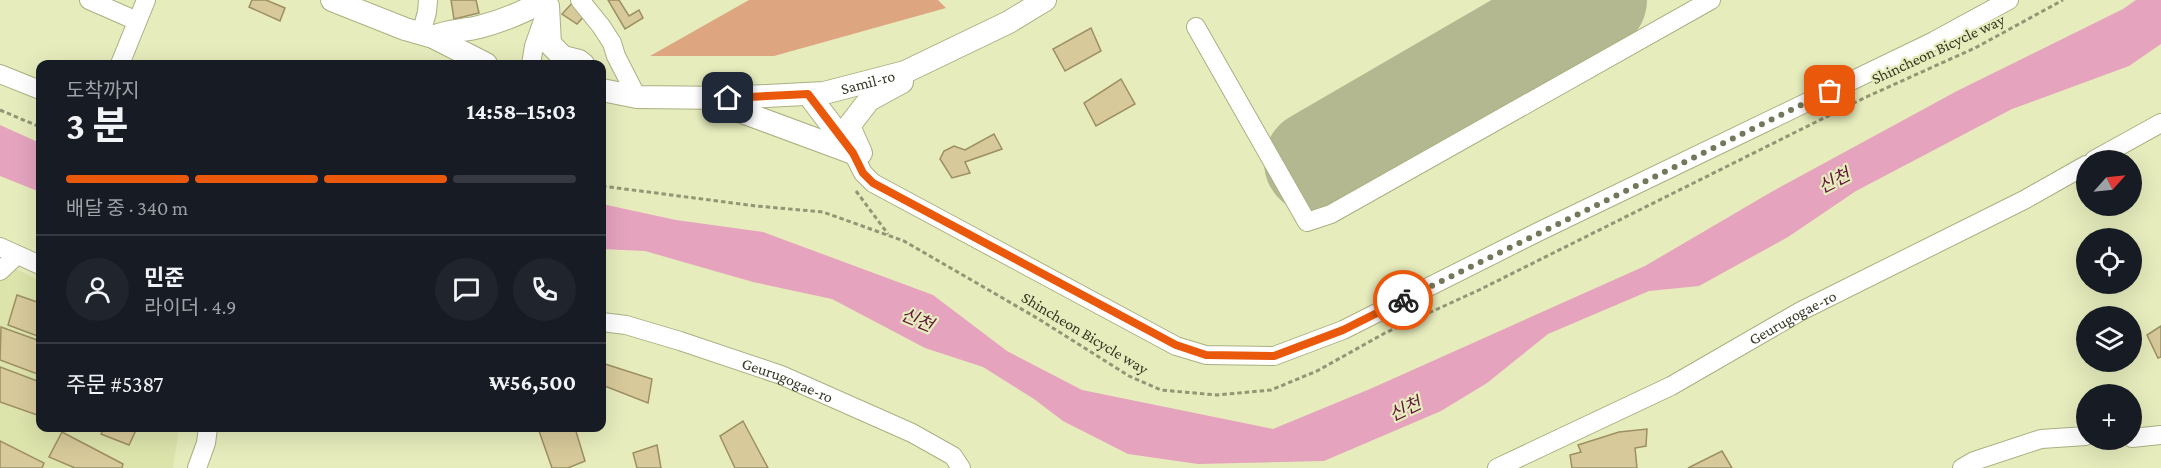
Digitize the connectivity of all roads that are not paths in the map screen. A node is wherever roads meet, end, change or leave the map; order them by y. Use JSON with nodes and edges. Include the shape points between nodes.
{"nodes":[{"id":1,"x":89,"y":0,"type":"edge"},
{"id":2,"x":146,"y":0,"type":"edge"},
{"id":3,"x":332,"y":0,"type":"edge"},
{"id":4,"x":428,"y":0,"type":"edge"},
{"id":5,"x":580,"y":0,"type":"edge"},
{"id":6,"x":1045,"y":0,"type":"edge"},
{"id":7,"x":1711,"y":0,"type":"edge"},
{"id":8,"x":2009,"y":0,"type":"edge"},
{"id":9,"x":548,"y":2,"type":"edge"},
{"id":10,"x":137,"y":21,"type":"junction"},
{"id":11,"x":1196,"y":27,"type":"dead end"},
{"id":12,"x":427,"y":36,"type":"junction"},
{"id":13,"x":943,"y":54,"type":"junction"},
{"id":14,"x":122,"y":60,"type":"edge"},
{"id":15,"x":478,"y":60,"type":"edge"},
{"id":16,"x":532,"y":60,"type":"edge"},
{"id":17,"x":575,"y":60,"type":"edge"},
{"id":18,"x":0,"y":74,"type":"edge"},
{"id":19,"x":36,"y":88,"type":"edge"},
{"id":20,"x":606,"y":89,"type":"edge"},
{"id":21,"x":808,"y":94,"type":"junction"},
{"id":22,"x":637,"y":97,"type":"junction"},
{"id":23,"x":703,"y":98,"type":"junction"},
{"id":24,"x":2161,"y":123,"type":"edge"},
{"id":25,"x":2112,"y":150,"type":"edge"},
{"id":26,"x":857,"y":153,"type":"junction"},
{"id":27,"x":2076,"y":171,"type":"edge"},
{"id":28,"x":6,"y":251,"type":"edge"},
{"id":29,"x":36,"y":263,"type":"edge"},
{"id":30,"x":0,"y":271,"type":"edge"},
{"id":31,"x":606,"y":322,"type":"edge"},
{"id":32,"x":207,"y":432,"type":"edge"},
{"id":33,"x":2161,"y":435,"type":"edge"},
{"id":34,"x":2076,"y":437,"type":"edge"},
{"id":35,"x":2142,"y":437,"type":"edge"},
{"id":36,"x":197,"y":468,"type":"edge"},
{"id":37,"x":961,"y":468,"type":"edge"},
{"id":38,"x":1497,"y":468,"type":"edge"},
{"id":39,"x":1962,"y":468,"type":"edge"}],
"edges":[{"from":1,"to":10,"type":"street"},
{"from":2,"to":10,"type":"street"},
{"from":3,"to":12,"type":"main road"},
{"from":4,"to":12,"type":"street"},
{"from":5,"to":22,"type":"street","via":[[612,43]]},
{"from":6,"to":13,"type":"main road","name":"Samil-ro"},
{"from":7,"to":11,"type":"street","via":[[1331,213],[1307,222]]},
{"from":8,"to":26,"type":"street","via":[[1934,41],[1343,330],[1274,356],[1206,355],[1176,345],[873,183],[863,173]]},
{"from":9,"to":12,"type":"main road","via":[[505,20]]},
{"from":9,"to":16,"type":"street"},
{"from":9,"to":17,"type":"main road","via":[[550,44],[563,57]]},
{"from":10,"to":14,"type":"street"},
{"from":12,"to":15,"type":"main road"},
{"from":13,"to":21,"type":"main road","name":"Samil-ro","via":[[905,72]]},
{"from":13,"to":26,"type":"main road","via":[[869,100],[849,126]]},
{"from":18,"to":19,"type":"street"},
{"from":20,"to":22,"type":"main road","name":"Samil-ro"},
{"from":21,"to":23,"type":"main road","name":"Samil-ro"},
{"from":21,"to":26,"type":"main road"},
{"from":22,"to":23,"type":"main road","name":"Samil-ro"},
{"from":23,"to":26,"type":"main road"},
{"from":24,"to":25,"type":"street"},
{"from":27,"to":38,"type":"street","name":"Geurugogae-ro","via":[[1801,311],[1671,386]]},
{"from":28,"to":29,"type":"street"},
{"from":28,"to":30,"type":"street"},
{"from":31,"to":37,"type":"street","name":"Geurugogae-ro","via":[[680,341],[781,375],[912,433],[953,456]]},
{"from":32,"to":36,"type":"street"},
{"from":33,"to":35,"type":"street"},
{"from":34,"to":39,"type":"street","via":[[2041,439]]}]}
